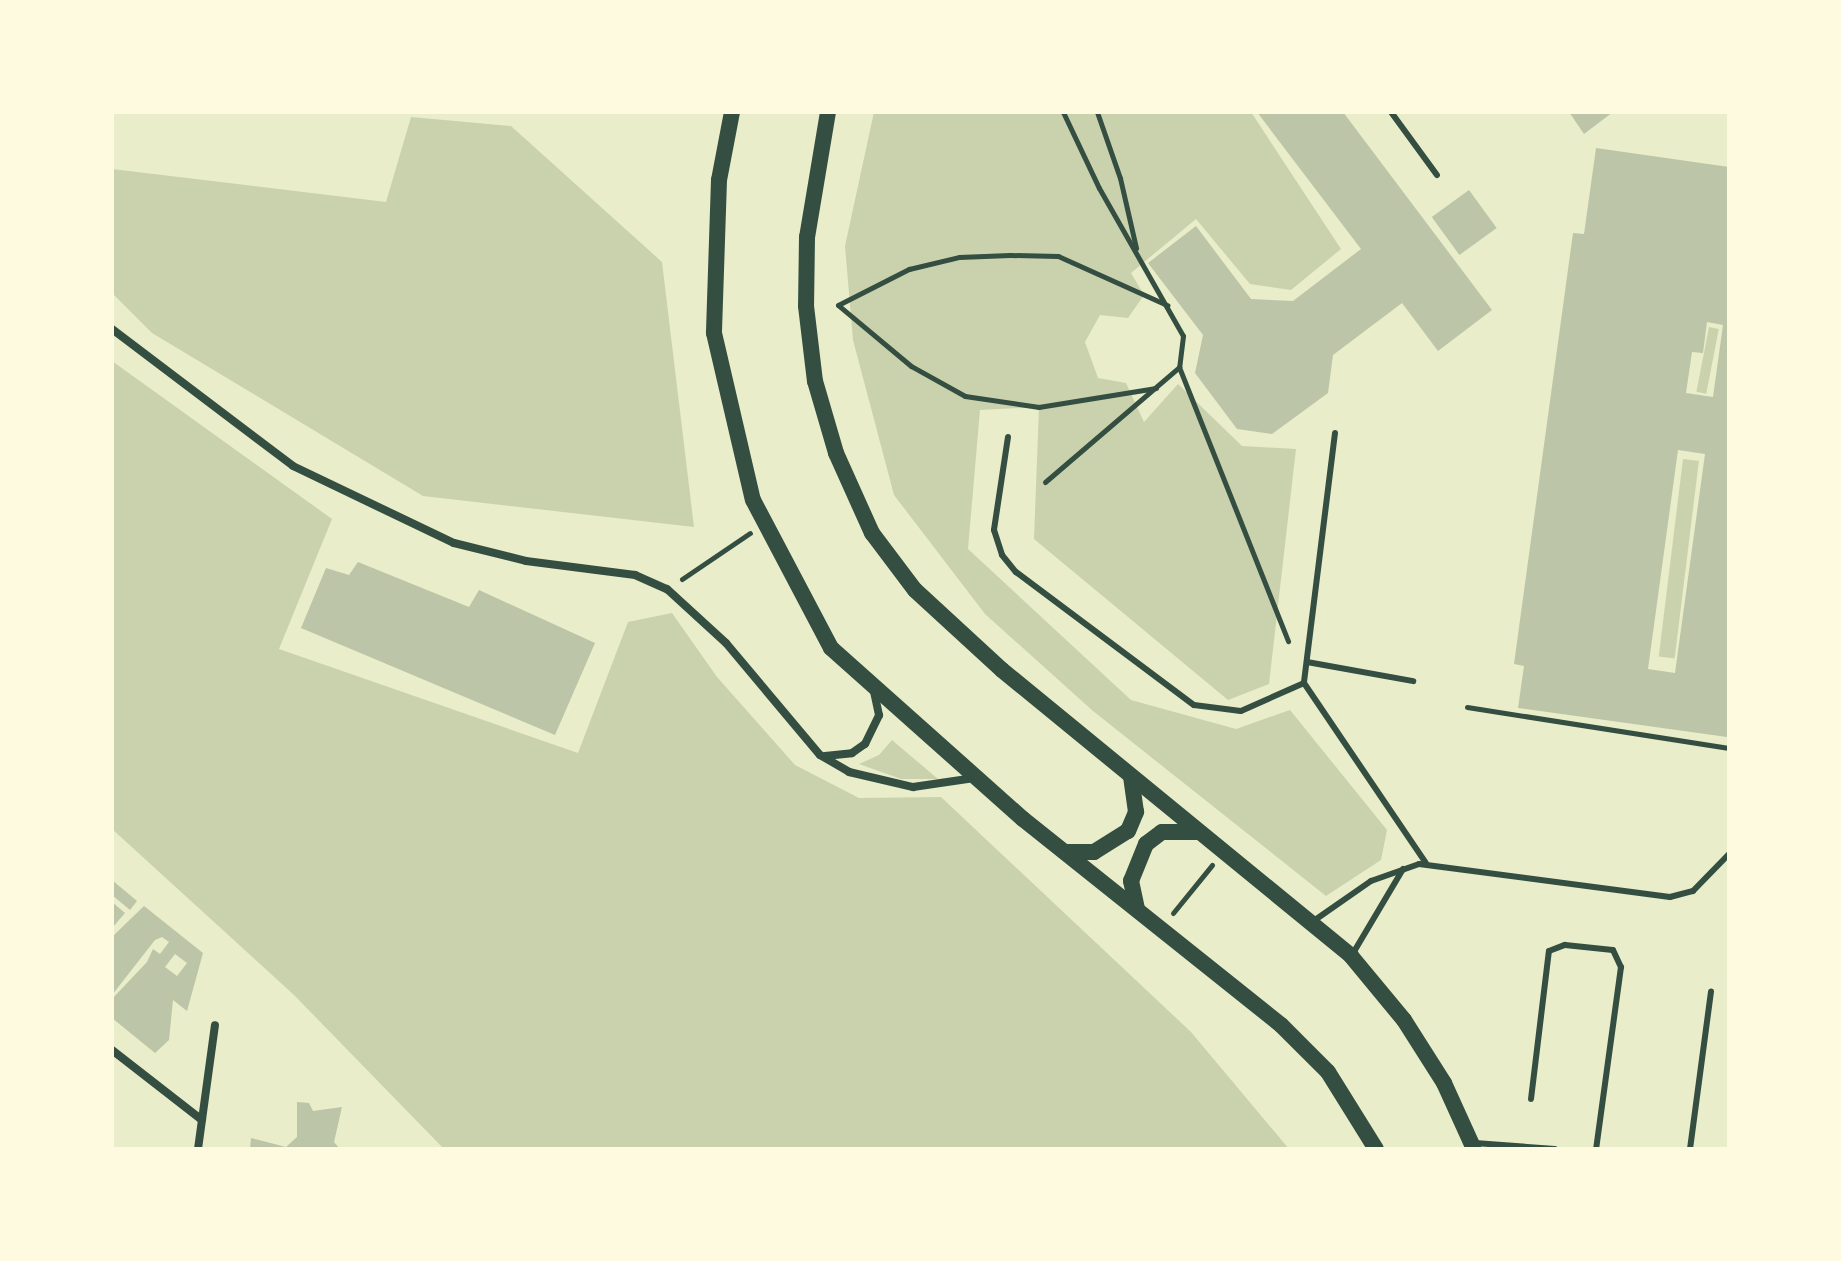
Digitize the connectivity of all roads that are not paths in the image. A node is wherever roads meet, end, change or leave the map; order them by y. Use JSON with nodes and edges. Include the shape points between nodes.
{"nodes":[{"id":1,"x":732,"y":112,"type":"edge"},
{"id":2,"x":828,"y":112,"type":"edge"},
{"id":3,"x":1391,"y":112,"type":"edge"},
{"id":4,"x":1437,"y":175,"type":"dead end"},
{"id":5,"x":112,"y":329,"type":"edge"},
{"id":6,"x":1335,"y":433,"type":"dead end"},
{"id":7,"x":1008,"y":437,"type":"dead end"},
{"id":8,"x":1307,"y":662,"type":"junction"},
{"id":9,"x":1413,"y":681,"type":"dead end"},
{"id":10,"x":1304,"y":683,"type":"junction"},
{"id":11,"x":874,"y":691,"type":"junction"},
{"id":12,"x":820,"y":755,"type":"junction"},
{"id":13,"x":1131,"y":776,"type":"junction"},
{"id":14,"x":975,"y":778,"type":"junction"},
{"id":15,"x":1198,"y":833,"type":"junction"},
{"id":16,"x":1065,"y":852,"type":"junction"},
{"id":17,"x":1729,"y":854,"type":"edge"},
{"id":18,"x":1426,"y":863,"type":"junction"},
{"id":19,"x":1403,"y":869,"type":"junction"},
{"id":20,"x":1137,"y":909,"type":"junction"},
{"id":21,"x":1312,"y":922,"type":"junction"},
{"id":22,"x":1351,"y":956,"type":"junction"},
{"id":23,"x":1711,"y":991,"type":"dead end"},
{"id":24,"x":215,"y":1025,"type":"dead end"},
{"id":25,"x":112,"y":1050,"type":"edge"},
{"id":26,"x":1531,"y":1099,"type":"dead end"},
{"id":27,"x":202,"y":1120,"type":"junction"},
{"id":28,"x":1473,"y":1146,"type":"edge"},
{"id":29,"x":198,"y":1149,"type":"edge"},
{"id":30,"x":1376,"y":1149,"type":"edge"},
{"id":31,"x":1555,"y":1149,"type":"edge"},
{"id":32,"x":1596,"y":1149,"type":"edge"},
{"id":33,"x":1690,"y":1149,"type":"edge"}],
"edges":[{"from":1,"to":11,"type":"main road","via":[[719,180],[714,333],[732,420],[764,524],[831,648]]},
{"from":2,"to":13,"type":"main road","via":[[807,237],[806,306],[815,381],[836,453],[872,533],[915,590]]},
{"from":3,"to":4,"type":"lane"},
{"from":5,"to":12,"type":"street","via":[[293,466],[454,543],[526,561],[635,575],[667,589],[726,643]]},
{"from":6,"to":8,"type":"lane"},
{"from":7,"to":10,"type":"lane","via":[[994,530],[1002,555],[1016,572],[1194,705],[1241,711]]},
{"from":8,"to":9,"type":"lane"},
{"from":8,"to":10,"type":"lane"},
{"from":10,"to":18,"type":"lane"},
{"from":11,"to":12,"type":"street","via":[[879,715],[865,744],[852,753]]},
{"from":11,"to":14,"type":"main road"},
{"from":12,"to":14,"type":"street","via":[[880,783],[913,787]]},
{"from":13,"to":15,"type":"main road"},
{"from":13,"to":16,"type":"main road","via":[[1136,812],[1128,831],[1094,852]]},
{"from":14,"to":16,"type":"main road"},
{"from":15,"to":20,"type":"main road","via":[[1162,832],[1146,844],[1131,881]]},
{"from":15,"to":21,"type":"main road"},
{"from":16,"to":20,"type":"main road"},
{"from":17,"to":18,"type":"lane","via":[[1693,891],[1670,897]]},
{"from":18,"to":19,"type":"lane"},
{"from":19,"to":21,"type":"lane","via":[[1371,881]]},
{"from":19,"to":22,"type":"lane"},
{"from":20,"to":30,"type":"main road","via":[[1281,1025],[1328,1072]]},
{"from":21,"to":22,"type":"main road"},
{"from":22,"to":28,"type":"main road","via":[[1404,1020],[1444,1083]]},
{"from":23,"to":33,"type":"lane"},
{"from":24,"to":27,"type":"street"},
{"from":25,"to":27,"type":"street"},
{"from":26,"to":32,"type":"lane","via":[[1549,951],[1565,945],[1613,950],[1621,967]]},
{"from":27,"to":29,"type":"street"},
{"from":28,"to":31,"type":"lane"}]}
